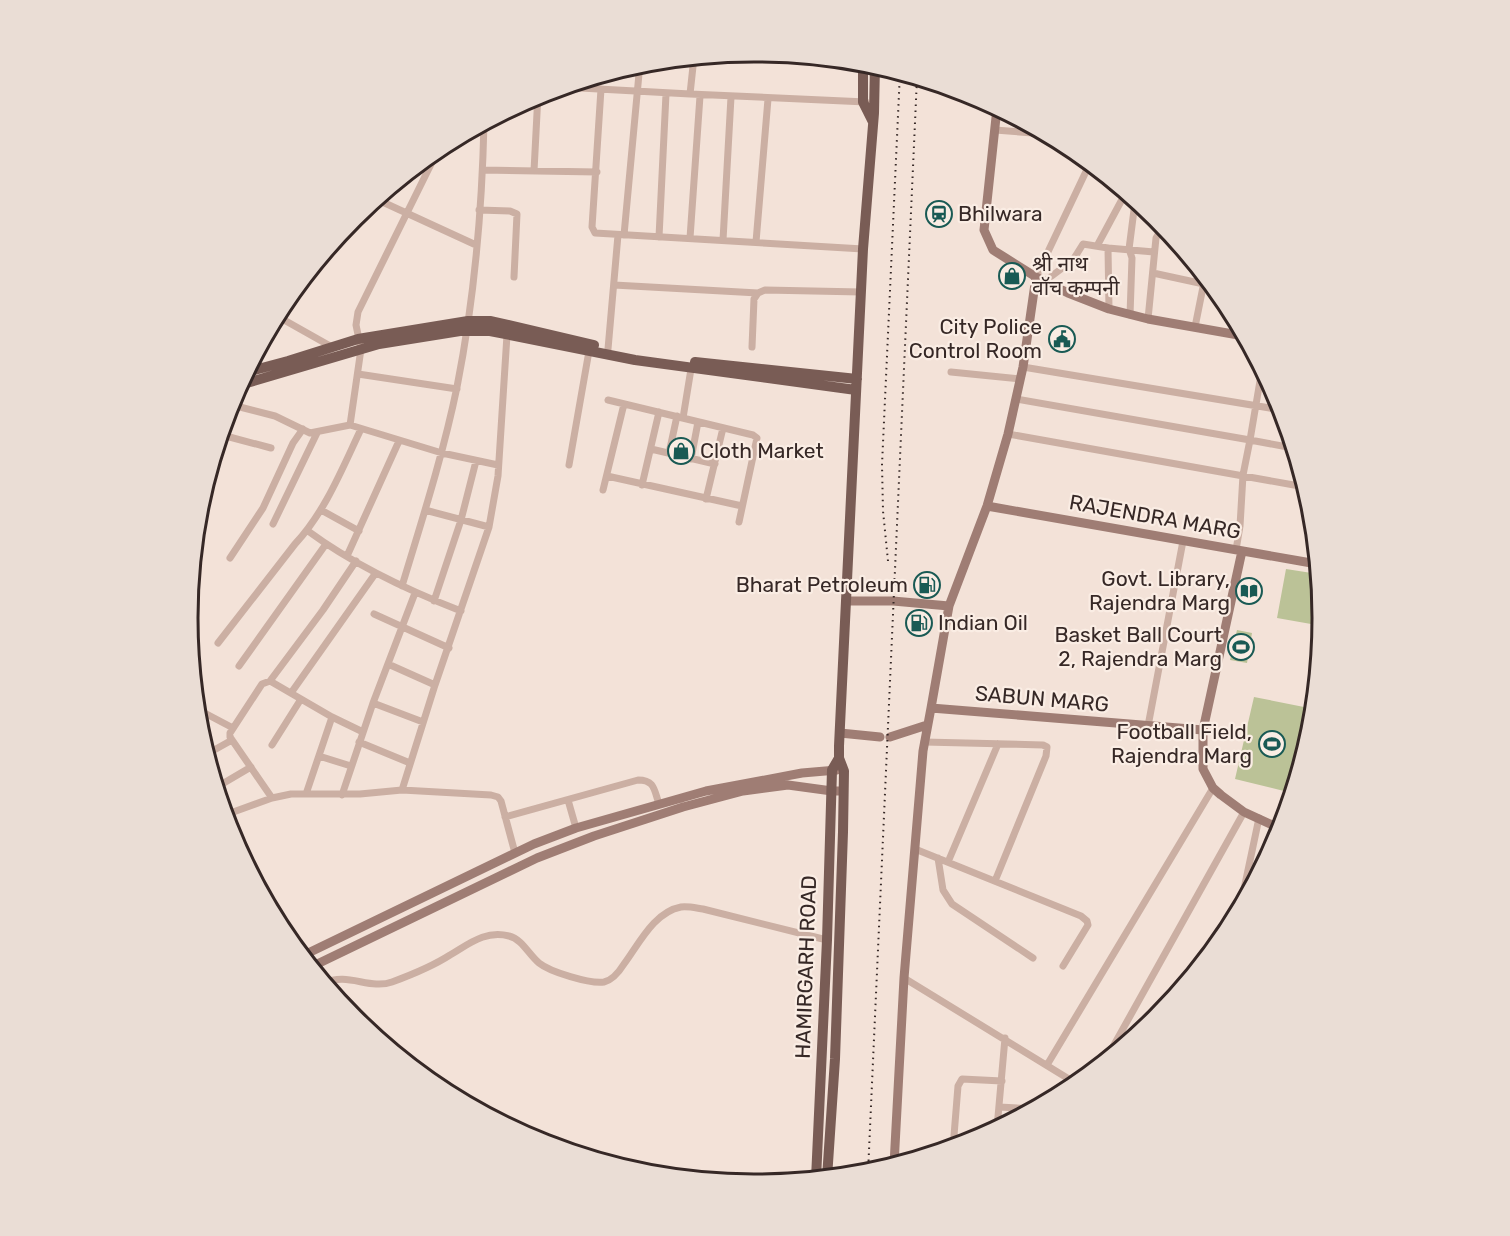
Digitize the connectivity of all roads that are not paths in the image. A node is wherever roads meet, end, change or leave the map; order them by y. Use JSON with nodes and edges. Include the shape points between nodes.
{"nodes":[{"id":1,"x":693,"y":65,"type":"edge"},
{"id":2,"x":864,"y":72,"type":"edge"},
{"id":3,"x":639,"y":74,"type":"edge"},
{"id":4,"x":873,"y":74,"type":"edge"},
{"id":5,"x":584,"y":89,"type":"edge"},
{"id":6,"x":589,"y":89,"type":"joint"},
{"id":7,"x":601,"y":89,"type":"junction"},
{"id":8,"x":637,"y":92,"type":"junction"},
{"id":9,"x":666,"y":94,"type":"junction"},
{"id":10,"x":690,"y":94,"type":"junction"},
{"id":11,"x":700,"y":96,"type":"junction"},
{"id":12,"x":731,"y":97,"type":"junction"},
{"id":13,"x":768,"y":99,"type":"junction"},
{"id":14,"x":868,"y":102,"type":"junction"},
{"id":15,"x":537,"y":106,"type":"edge"},
{"id":16,"x":996,"y":117,"type":"edge"},
{"id":17,"x":995,"y":130,"type":"junction"},
{"id":18,"x":484,"y":132,"type":"edge"},
{"id":19,"x":1026,"y":132,"type":"edge"},
{"id":20,"x":429,"y":167,"type":"edge"},
{"id":21,"x":483,"y":170,"type":"junction"},
{"id":22,"x":534,"y":171,"type":"junction"},
{"id":23,"x":1087,"y":171,"type":"edge"},
{"id":24,"x":597,"y":172,"type":"junction"},
{"id":25,"x":1122,"y":200,"type":"edge"},
{"id":26,"x":385,"y":203,"type":"edge"},
{"id":27,"x":479,"y":210,"type":"junction"},
{"id":28,"x":1134,"y":211,"type":"edge"},
{"id":29,"x":406,"y":213,"type":"junction"},
{"id":30,"x":1158,"y":234,"type":"edge"},
{"id":31,"x":621,"y":235,"type":"junction"},
{"id":32,"x":659,"y":237,"type":"junction"},
{"id":33,"x":690,"y":238,"type":"junction"},
{"id":34,"x":723,"y":240,"type":"junction"},
{"id":35,"x":756,"y":242,"type":"junction"},
{"id":36,"x":476,"y":244,"type":"junction"},
{"id":37,"x":1097,"y":246,"type":"junction"},
{"id":38,"x":1108,"y":248,"type":"junction"},
{"id":39,"x":863,"y":249,"type":"junction"},
{"id":40,"x":1129,"y":249,"type":"junction"},
{"id":41,"x":1154,"y":252,"type":"junction"},
{"id":42,"x":1153,"y":273,"type":"junction"},
{"id":43,"x":514,"y":277,"type":"dead end"},
{"id":44,"x":1041,"y":279,"type":"junction"},
{"id":45,"x":1198,"y":280,"type":"edge"},
{"id":46,"x":614,"y":285,"type":"junction"},
{"id":47,"x":1203,"y":288,"type":"edge"},
{"id":48,"x":861,"y":292,"type":"junction"},
{"id":49,"x":758,"y":293,"type":"junction"},
{"id":50,"x":1109,"y":309,"type":"junction"},
{"id":51,"x":1130,"y":315,"type":"junction"},
{"id":52,"x":1148,"y":319,"type":"junction"},
{"id":53,"x":285,"y":320,"type":"edge"},
{"id":54,"x":467,"y":326,"type":"junction"},
{"id":55,"x":1195,"y":327,"type":"junction"},
{"id":56,"x":507,"y":334,"type":"junction"},
{"id":57,"x":1233,"y":334,"type":"edge"},
{"id":58,"x":359,"y":344,"type":"junction"},
{"id":59,"x":333,"y":347,"type":"junction"},
{"id":60,"x":752,"y":347,"type":"dead end"},
{"id":61,"x":608,"y":349,"type":"junction"},
{"id":62,"x":589,"y":351,"type":"junction"},
{"id":63,"x":345,"y":354,"type":"junction"},
{"id":64,"x":1023,"y":367,"type":"junction"},
{"id":65,"x":258,"y":369,"type":"edge"},
{"id":66,"x":691,"y":369,"type":"junction"},
{"id":67,"x":951,"y":372,"type":"dead end"},
{"id":68,"x":358,"y":374,"type":"junction"},
{"id":69,"x":1020,"y":379,"type":"junction"},
{"id":70,"x":252,"y":382,"type":"edge"},
{"id":71,"x":856,"y":384,"type":"junction"},
{"id":72,"x":1259,"y":384,"type":"edge"},
{"id":73,"x":457,"y":389,"type":"junction"},
{"id":74,"x":1016,"y":399,"type":"junction"},
{"id":75,"x":608,"y":400,"type":"dead end"},
{"id":76,"x":624,"y":404,"type":"junction"},
{"id":77,"x":1256,"y":405,"type":"junction"},
{"id":78,"x":240,"y":407,"type":"edge"},
{"id":79,"x":1270,"y":408,"type":"edge"},
{"id":80,"x":659,"y":412,"type":"junction"},
{"id":81,"x":680,"y":417,"type":"junction"},
{"id":82,"x":698,"y":422,"type":"junction"},
{"id":83,"x":350,"y":425,"type":"junction"},
{"id":84,"x":723,"y":428,"type":"junction"},
{"id":85,"x":303,"y":429,"type":"junction"},
{"id":86,"x":361,"y":429,"type":"junction"},
{"id":87,"x":317,"y":433,"type":"junction"},
{"id":88,"x":1008,"y":434,"type":"junction"},
{"id":89,"x":229,"y":437,"type":"edge"},
{"id":90,"x":1250,"y":440,"type":"junction"},
{"id":91,"x":399,"y":441,"type":"junction"},
{"id":92,"x":1284,"y":446,"type":"edge"},
{"id":93,"x":271,"y":448,"type":"dead end"},
{"id":94,"x":651,"y":449,"type":"junction"},
{"id":95,"x":442,"y":453,"type":"junction"},
{"id":96,"x":669,"y":453,"type":"junction"},
{"id":97,"x":691,"y":459,"type":"junction"},
{"id":98,"x":476,"y":461,"type":"junction"},
{"id":99,"x":715,"y":464,"type":"junction"},
{"id":100,"x":498,"y":465,"type":"junction"},
{"id":101,"x":569,"y":465,"type":"dead end"},
{"id":102,"x":1243,"y":475,"type":"junction"},
{"id":103,"x":607,"y":476,"type":"junction"},
{"id":104,"x":642,"y":485,"type":"junction"},
{"id":105,"x":1296,"y":485,"type":"edge"},
{"id":106,"x":603,"y":490,"type":"dead end"},
{"id":107,"x":706,"y":499,"type":"junction"},
{"id":108,"x":742,"y":506,"type":"junction"},
{"id":109,"x":987,"y":506,"type":"junction"},
{"id":110,"x":321,"y":510,"type":"junction"},
{"id":111,"x":425,"y":510,"type":"junction"},
{"id":112,"x":461,"y":520,"type":"junction"},
{"id":113,"x":739,"y":522,"type":"dead end"},
{"id":114,"x":273,"y":524,"type":"dead end"},
{"id":115,"x":489,"y":527,"type":"junction"},
{"id":116,"x":308,"y":531,"type":"junction"},
{"id":117,"x":359,"y":531,"type":"junction"},
{"id":118,"x":1183,"y":541,"type":"junction"},
{"id":119,"x":326,"y":544,"type":"junction"},
{"id":120,"x":1239,"y":550,"type":"junction"},
{"id":121,"x":347,"y":556,"type":"junction"},
{"id":122,"x":230,"y":558,"type":"dead end"},
{"id":123,"x":356,"y":561,"type":"junction"},
{"id":124,"x":1308,"y":562,"type":"edge"},
{"id":125,"x":375,"y":574,"type":"junction"},
{"id":126,"x":402,"y":586,"type":"junction"},
{"id":127,"x":416,"y":593,"type":"junction"},
{"id":128,"x":434,"y":601,"type":"junction"},
{"id":129,"x":846,"y":601,"type":"junction"},
{"id":130,"x":949,"y":606,"type":"junction"},
{"id":131,"x":461,"y":611,"type":"junction"},
{"id":132,"x":374,"y":614,"type":"dead end"},
{"id":133,"x":402,"y":626,"type":"junction"},
{"id":134,"x":218,"y":643,"type":"dead end"},
{"id":135,"x":449,"y":648,"type":"junction"},
{"id":136,"x":388,"y":664,"type":"junction"},
{"id":137,"x":239,"y":666,"type":"dead end"},
{"id":138,"x":270,"y":681,"type":"junction"},
{"id":139,"x":435,"y":685,"type":"junction"},
{"id":140,"x":291,"y":693,"type":"junction"},
{"id":141,"x":301,"y":699,"type":"junction"},
{"id":142,"x":373,"y":703,"type":"junction"},
{"id":143,"x":931,"y":708,"type":"junction"},
{"id":144,"x":207,"y":714,"type":"edge"},
{"id":145,"x":332,"y":717,"type":"junction"},
{"id":146,"x":423,"y":722,"type":"junction"},
{"id":147,"x":927,"y":725,"type":"junction"},
{"id":148,"x":1148,"y":726,"type":"junction"},
{"id":149,"x":233,"y":728,"type":"junction"},
{"id":150,"x":1203,"y":730,"type":"junction"},
{"id":151,"x":363,"y":732,"type":"junction"},
{"id":152,"x":840,"y":733,"type":"junction"},
{"id":153,"x":880,"y":737,"type":"dead end"},
{"id":154,"x":891,"y":737,"type":"dead end"},
{"id":155,"x":232,"y":740,"type":"junction"},
{"id":156,"x":359,"y":742,"type":"junction"},
{"id":157,"x":924,"y":742,"type":"junction"},
{"id":158,"x":998,"y":744,"type":"junction"},
{"id":159,"x":272,"y":745,"type":"dead end"},
{"id":160,"x":214,"y":750,"type":"edge"},
{"id":161,"x":320,"y":756,"type":"junction"},
{"id":162,"x":839,"y":758,"type":"junction"},
{"id":163,"x":410,"y":763,"type":"junction"},
{"id":164,"x":351,"y":766,"type":"junction"},
{"id":165,"x":251,"y":767,"type":"junction"},
{"id":166,"x":832,"y":770,"type":"junction"},
{"id":167,"x":844,"y":771,"type":"junction"},
{"id":168,"x":224,"y":783,"type":"edge"},
{"id":169,"x":1213,"y":788,"type":"junction"},
{"id":170,"x":402,"y":790,"type":"junction"},
{"id":171,"x":837,"y":791,"type":"junction"},
{"id":172,"x":306,"y":794,"type":"junction"},
{"id":173,"x":342,"y":795,"type":"junction"},
{"id":174,"x":272,"y":798,"type":"junction"},
{"id":175,"x":568,"y":800,"type":"junction"},
{"id":176,"x":659,"y":804,"type":"junction"},
{"id":177,"x":234,"y":812,"type":"edge"},
{"id":178,"x":1244,"y":812,"type":"junction"},
{"id":179,"x":505,"y":817,"type":"junction"},
{"id":180,"x":1259,"y":818,"type":"junction"},
{"id":181,"x":1272,"y":824,"type":"edge"},
{"id":182,"x":576,"y":828,"type":"junction"},
{"id":183,"x":915,"y":849,"type":"junction"},
{"id":184,"x":515,"y":853,"type":"junction"},
{"id":185,"x":938,"y":858,"type":"junction"},
{"id":186,"x":948,"y":862,"type":"junction"},
{"id":187,"x":1246,"y":879,"type":"edge"},
{"id":188,"x":995,"y":881,"type":"junction"},
{"id":189,"x":827,"y":940,"type":"junction"},
{"id":190,"x":310,"y":952,"type":"edge"},
{"id":191,"x":1034,"y":958,"type":"dead end"},
{"id":192,"x":318,"y":963,"type":"edge"},
{"id":193,"x":1063,"y":966,"type":"dead end"},
{"id":194,"x":904,"y":978,"type":"junction"},
{"id":195,"x":333,"y":980,"type":"edge"},
{"id":196,"x":1005,"y":1038,"type":"junction"},
{"id":197,"x":1116,"y":1041,"type":"edge"},
{"id":198,"x":1047,"y":1065,"type":"junction"},
{"id":199,"x":1067,"y":1079,"type":"edge"},
{"id":200,"x":1002,"y":1081,"type":"junction"},
{"id":201,"x":999,"y":1107,"type":"junction"},
{"id":202,"x":1018,"y":1108,"type":"edge"},
{"id":203,"x":998,"y":1118,"type":"edge"},
{"id":204,"x":954,"y":1137,"type":"edge"},
{"id":205,"x":894,"y":1157,"type":"edge"},
{"id":206,"x":827,"y":1170,"type":"edge"},
{"id":207,"x":816,"y":1171,"type":"edge"}],
"edges":[{"from":1,"to":10,"type":"street"},
{"from":2,"to":14,"type":"main road"},
{"from":3,"to":8,"type":"street"},
{"from":4,"to":14,"type":"main road"},
{"from":5,"to":6,"type":"street"},
{"from":6,"to":7,"type":"street"},
{"from":7,"to":8,"type":"street"},
{"from":7,"to":24,"type":"street"},
{"from":8,"to":9,"type":"street"},
{"from":8,"to":31,"type":"street"},
{"from":9,"to":10,"type":"street"},
{"from":9,"to":32,"type":"street"},
{"from":10,"to":11,"type":"street"},
{"from":11,"to":12,"type":"street"},
{"from":11,"to":33,"type":"street"},
{"from":12,"to":13,"type":"street"},
{"from":12,"to":34,"type":"street"},
{"from":13,"to":14,"type":"street"},
{"from":13,"to":35,"type":"street"},
{"from":14,"to":39,"type":"main road","name":"HAMIRGARH ROAD","via":[[873,122]]},
{"from":15,"to":22,"type":"street"},
{"from":16,"to":17,"type":"street"},
{"from":17,"to":19,"type":"street"},
{"from":17,"to":44,"type":"street","via":[[984,230],[993,250]]},
{"from":18,"to":21,"type":"street"},
{"from":20,"to":29,"type":"street"},
{"from":21,"to":22,"type":"street"},
{"from":21,"to":27,"type":"street"},
{"from":22,"to":24,"type":"street"},
{"from":23,"to":44,"type":"street"},
{"from":24,"to":31,"type":"street","via":[[592,227],[595,233]]},
{"from":25,"to":37,"type":"street"},
{"from":26,"to":29,"type":"street"},
{"from":27,"to":36,"type":"street"},
{"from":27,"to":43,"type":"street","via":[[517,214]]},
{"from":28,"to":40,"type":"street"},
{"from":29,"to":36,"type":"street"},
{"from":29,"to":58,"type":"street","via":[[358,312]]},
{"from":30,"to":41,"type":"street"},
{"from":31,"to":32,"type":"street"},
{"from":31,"to":46,"type":"street"},
{"from":32,"to":33,"type":"street"},
{"from":33,"to":34,"type":"street"},
{"from":34,"to":35,"type":"street"},
{"from":35,"to":39,"type":"street"},
{"from":36,"to":54,"type":"street"},
{"from":37,"to":38,"type":"street"},
{"from":37,"to":44,"type":"street","via":[[1083,244],[1073,260]]},
{"from":38,"to":40,"type":"street"},
{"from":38,"to":50,"type":"street"},
{"from":39,"to":48,"type":"main road","name":"HAMIRGARH ROAD"},
{"from":40,"to":41,"type":"street"},
{"from":40,"to":51,"type":"street"},
{"from":41,"to":42,"type":"street"},
{"from":42,"to":45,"type":"street"},
{"from":42,"to":52,"type":"street"},
{"from":44,"to":50,"type":"street"},
{"from":44,"to":64,"type":"street"},
{"from":46,"to":49,"type":"street"},
{"from":46,"to":61,"type":"street"},
{"from":47,"to":55,"type":"street"},
{"from":48,"to":49,"type":"street"},
{"from":48,"to":71,"type":"main road","name":"HAMIRGARH ROAD"},
{"from":49,"to":60,"type":"street","via":[[754,299]]},
{"from":50,"to":51,"type":"street"},
{"from":51,"to":52,"type":"street"},
{"from":52,"to":55,"type":"street"},
{"from":53,"to":59,"type":"street"},
{"from":54,"to":56,"type":"main road"},
{"from":54,"to":58,"type":"main road","via":[[379,345]]},
{"from":54,"to":61,"type":"main road","via":[[497,322]]},
{"from":54,"to":73,"type":"street"},
{"from":55,"to":57,"type":"street"},
{"from":56,"to":62,"type":"main road"},
{"from":56,"to":100,"type":"street"},
{"from":58,"to":59,"type":"main road"},
{"from":58,"to":63,"type":"main road"},
{"from":58,"to":68,"type":"street"},
{"from":59,"to":63,"type":"street"},
{"from":59,"to":65,"type":"main road"},
{"from":61,"to":71,"type":"main road","via":[[635,356]]},
{"from":62,"to":66,"type":"main road"},
{"from":62,"to":101,"type":"street"},
{"from":63,"to":70,"type":"main road"},
{"from":64,"to":69,"type":"street"},
{"from":64,"to":77,"type":"street"},
{"from":66,"to":71,"type":"main road"},
{"from":66,"to":81,"type":"street"},
{"from":67,"to":69,"type":"street"},
{"from":68,"to":73,"type":"street"},
{"from":68,"to":83,"type":"street"},
{"from":69,"to":74,"type":"street"},
{"from":71,"to":129,"type":"main road","name":"HAMIRGARH ROAD"},
{"from":72,"to":77,"type":"street"},
{"from":73,"to":95,"type":"street"},
{"from":74,"to":88,"type":"street"},
{"from":74,"to":90,"type":"street"},
{"from":75,"to":76,"type":"street"},
{"from":76,"to":80,"type":"street"},
{"from":76,"to":103,"type":"street"},
{"from":77,"to":79,"type":"street"},
{"from":77,"to":90,"type":"street"},
{"from":78,"to":85,"type":"street","via":[[275,416]]},
{"from":80,"to":81,"type":"street"},
{"from":80,"to":94,"type":"street"},
{"from":81,"to":82,"type":"street"},
{"from":81,"to":96,"type":"street"},
{"from":82,"to":84,"type":"street"},
{"from":82,"to":97,"type":"street"},
{"from":83,"to":86,"type":"street"},
{"from":83,"to":87,"type":"street"},
{"from":84,"to":99,"type":"street"},
{"from":84,"to":108,"type":"street","via":[[757,438]]},
{"from":85,"to":87,"type":"street"},
{"from":85,"to":122,"type":"street","via":[[263,508]]},
{"from":86,"to":91,"type":"street"},
{"from":86,"to":110,"type":"street"},
{"from":87,"to":114,"type":"street"},
{"from":88,"to":102,"type":"street"},
{"from":88,"to":109,"type":"street"},
{"from":89,"to":93,"type":"street"},
{"from":90,"to":92,"type":"street"},
{"from":90,"to":102,"type":"street"},
{"from":91,"to":95,"type":"street"},
{"from":91,"to":117,"type":"street"},
{"from":94,"to":96,"type":"street"},
{"from":94,"to":104,"type":"street"},
{"from":95,"to":98,"type":"street"},
{"from":95,"to":111,"type":"street"},
{"from":96,"to":97,"type":"street"},
{"from":97,"to":99,"type":"street"},
{"from":98,"to":100,"type":"street"},
{"from":98,"to":112,"type":"street"},
{"from":99,"to":107,"type":"street"},
{"from":100,"to":115,"type":"street"},
{"from":102,"to":105,"type":"street"},
{"from":102,"to":120,"type":"street"},
{"from":103,"to":104,"type":"street"},
{"from":103,"to":106,"type":"street"},
{"from":104,"to":107,"type":"street"},
{"from":107,"to":108,"type":"street"},
{"from":108,"to":113,"type":"street"},
{"from":109,"to":118,"type":"street","name":"RAJENDRA MARG"},
{"from":109,"to":130,"type":"street"},
{"from":110,"to":116,"type":"street"},
{"from":110,"to":117,"type":"street"},
{"from":111,"to":112,"type":"street"},
{"from":111,"to":126,"type":"street"},
{"from":112,"to":115,"type":"street"},
{"from":112,"to":128,"type":"street"},
{"from":115,"to":131,"type":"street"},
{"from":116,"to":119,"type":"street"},
{"from":116,"to":134,"type":"street"},
{"from":117,"to":121,"type":"street"},
{"from":118,"to":120,"type":"street","name":"RAJENDRA MARG"},
{"from":118,"to":148,"type":"street"},
{"from":119,"to":121,"type":"street"},
{"from":119,"to":137,"type":"street"},
{"from":120,"to":124,"type":"street","name":"RAJENDRA MARG"},
{"from":120,"to":150,"type":"street"},
{"from":121,"to":123,"type":"street"},
{"from":123,"to":125,"type":"street"},
{"from":123,"to":138,"type":"street"},
{"from":125,"to":126,"type":"street"},
{"from":125,"to":140,"type":"street"},
{"from":126,"to":127,"type":"street"},
{"from":127,"to":128,"type":"street"},
{"from":127,"to":133,"type":"street"},
{"from":128,"to":131,"type":"street"},
{"from":129,"to":130,"type":"street"},
{"from":129,"to":152,"type":"main road","name":"HAMIRGARH ROAD"},
{"from":130,"to":143,"type":"street"},
{"from":131,"to":135,"type":"street"},
{"from":132,"to":133,"type":"street"},
{"from":133,"to":135,"type":"street"},
{"from":133,"to":136,"type":"street"},
{"from":135,"to":139,"type":"street"},
{"from":136,"to":139,"type":"street"},
{"from":136,"to":142,"type":"street"},
{"from":138,"to":140,"type":"street"},
{"from":138,"to":149,"type":"street","via":[[262,684]]},
{"from":139,"to":146,"type":"street"},
{"from":140,"to":141,"type":"street"},
{"from":141,"to":145,"type":"street"},
{"from":141,"to":159,"type":"street"},
{"from":142,"to":146,"type":"street"},
{"from":142,"to":151,"type":"street"},
{"from":143,"to":147,"type":"street"},
{"from":143,"to":148,"type":"street","name":"SABUN MARG"},
{"from":144,"to":149,"type":"street"},
{"from":145,"to":151,"type":"street"},
{"from":145,"to":161,"type":"street"},
{"from":146,"to":163,"type":"street"},
{"from":147,"to":154,"type":"street"},
{"from":147,"to":157,"type":"street"},
{"from":148,"to":150,"type":"street","name":"SABUN MARG"},
{"from":149,"to":155,"type":"street"},
{"from":150,"to":169,"type":"street","via":[[1203,769]]},
{"from":151,"to":156,"type":"street"},
{"from":152,"to":153,"type":"street"},
{"from":152,"to":162,"type":"main road","name":"HAMIRGARH ROAD"},
{"from":155,"to":160,"type":"street"},
{"from":155,"to":165,"type":"street"},
{"from":156,"to":163,"type":"street"},
{"from":156,"to":164,"type":"street"},
{"from":157,"to":158,"type":"street"},
{"from":157,"to":183,"type":"street"},
{"from":158,"to":186,"type":"street"},
{"from":158,"to":188,"type":"street","via":[[1043,745],[1047,747],[1047,756]]},
{"from":161,"to":164,"type":"street"},
{"from":161,"to":172,"type":"street"},
{"from":162,"to":166,"type":"main road","name":"HAMIRGARH ROAD"},
{"from":162,"to":167,"type":"main road","name":"HAMIRGARH ROAD"},
{"from":163,"to":170,"type":"street"},
{"from":164,"to":173,"type":"street"},
{"from":165,"to":168,"type":"street"},
{"from":165,"to":174,"type":"street"},
{"from":166,"to":167,"type":"street"},
{"from":166,"to":171,"type":"main road","name":"HAMIRGARH ROAD"},
{"from":166,"to":176,"type":"street","via":[[706,790]]},
{"from":167,"to":171,"type":"main road","name":"HAMIRGARH ROAD"},
{"from":169,"to":178,"type":"street"},
{"from":169,"to":198,"type":"street"},
{"from":170,"to":173,"type":"street"},
{"from":170,"to":179,"type":"street","via":[[498,797]]},
{"from":171,"to":189,"type":"main road","name":"HAMIRGARH ROAD"},
{"from":171,"to":192,"type":"street","via":[[788,785],[743,791],[594,836],[537,858]]},
{"from":171,"to":206,"type":"main road","name":"HAMIRGARH ROAD","via":[[840,939]]},
{"from":172,"to":173,"type":"street"},
{"from":172,"to":174,"type":"street"},
{"from":174,"to":177,"type":"street"},
{"from":175,"to":176,"type":"street","via":[[648,780]]},
{"from":175,"to":179,"type":"street"},
{"from":175,"to":182,"type":"street"},
{"from":176,"to":182,"type":"street"},
{"from":178,"to":180,"type":"street"},
{"from":178,"to":197,"type":"street"},
{"from":179,"to":184,"type":"street"},
{"from":180,"to":181,"type":"street"},
{"from":180,"to":187,"type":"street"},
{"from":182,"to":184,"type":"street"},
{"from":183,"to":185,"type":"street"},
{"from":183,"to":194,"type":"street"},
{"from":184,"to":190,"type":"street"},
{"from":185,"to":186,"type":"street"},
{"from":185,"to":191,"type":"street","via":[[943,890],[952,904]]},
{"from":186,"to":188,"type":"street"},
{"from":188,"to":193,"type":"street","via":[[1088,921]]},
{"from":189,"to":195,"type":"street","via":[[683,906],[656,921],[619,972],[601,982],[553,972],[538,963],[517,939],[501,934],[472,940],[450,956],[390,983]]},
{"from":189,"to":207,"type":"main road","name":"HAMIRGARH ROAD"},
{"from":194,"to":196,"type":"street"},
{"from":194,"to":205,"type":"street"},
{"from":196,"to":198,"type":"street"},
{"from":196,"to":200,"type":"street"},
{"from":198,"to":199,"type":"street"},
{"from":200,"to":201,"type":"street"},
{"from":200,"to":204,"type":"street","via":[[962,1079]]},
{"from":201,"to":202,"type":"street"},
{"from":201,"to":203,"type":"street"}]}
